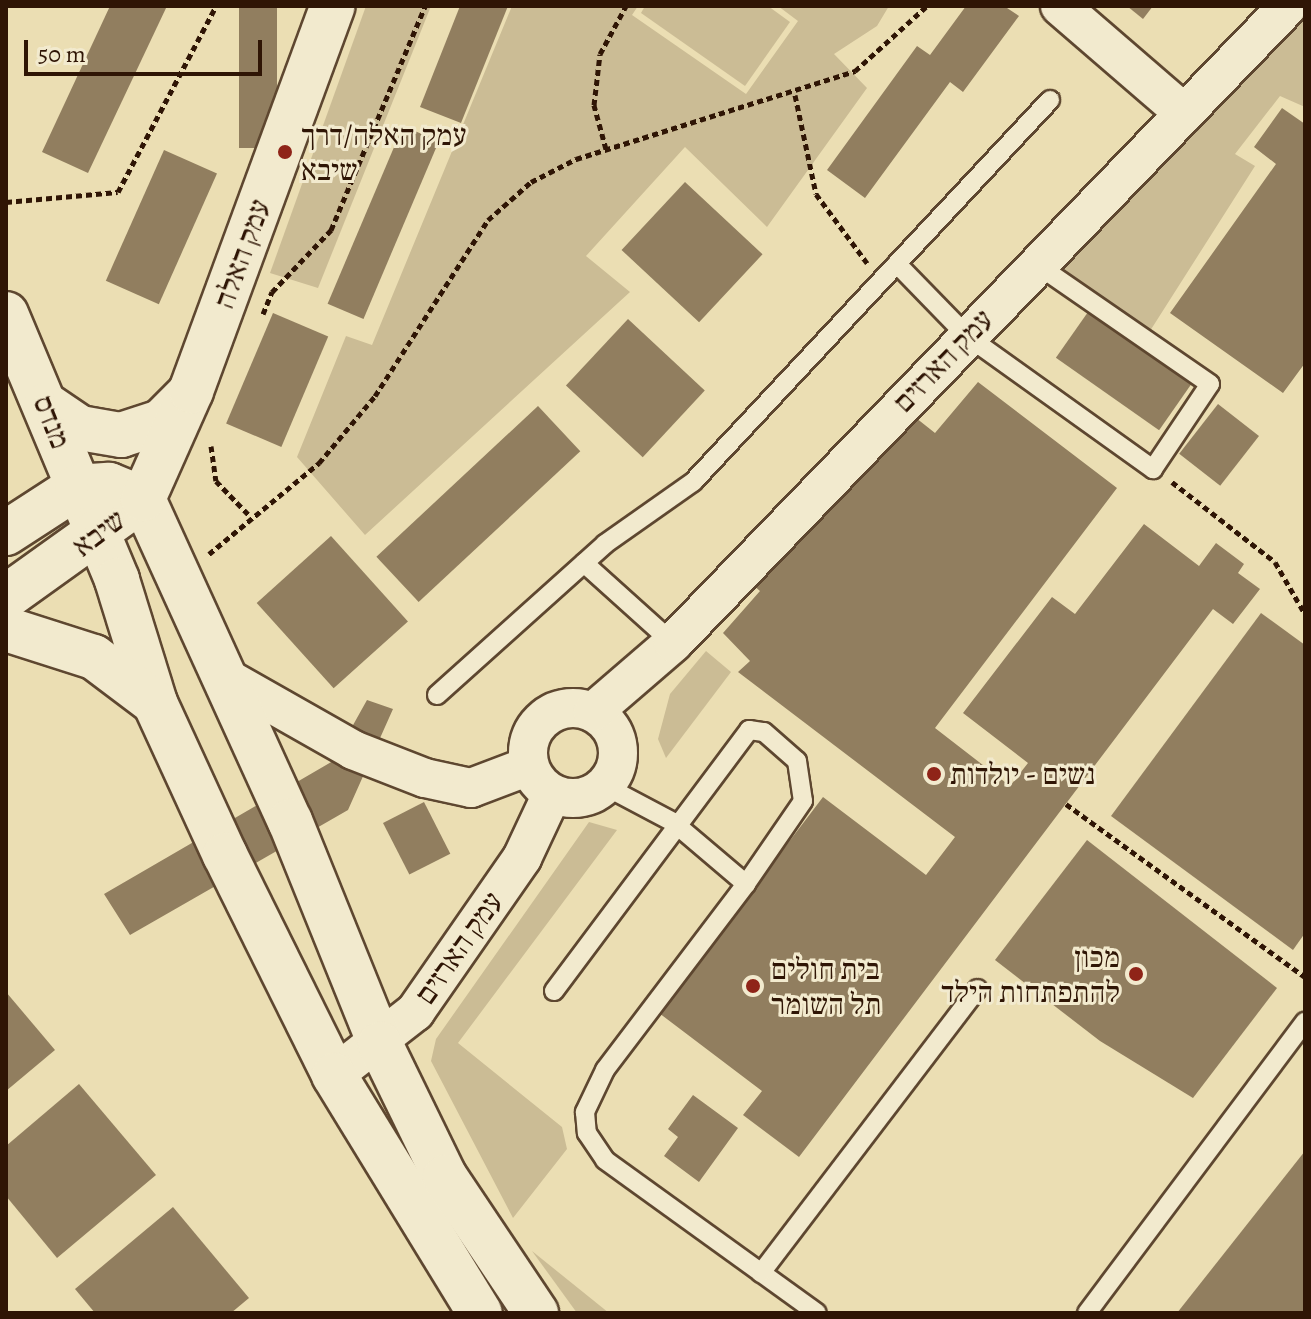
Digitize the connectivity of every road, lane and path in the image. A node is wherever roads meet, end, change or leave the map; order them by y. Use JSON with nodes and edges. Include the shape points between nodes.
{"nodes":[{"id":1,"x":216,"y":6,"type":"edge"},
{"id":2,"x":333,"y":6,"type":"edge"},
{"id":3,"x":425,"y":6,"type":"edge"},
{"id":4,"x":626,"y":6,"type":"edge"},
{"id":5,"x":927,"y":6,"type":"edge"},
{"id":6,"x":1060,"y":6,"type":"edge"},
{"id":7,"x":1288,"y":6,"type":"edge"},
{"id":8,"x":795,"y":95,"type":"junction"},
{"id":9,"x":1050,"y":100,"type":"dead end"},
{"id":10,"x":1184,"y":113,"type":"junction"},
{"id":11,"x":606,"y":149,"type":"junction"},
{"id":12,"x":6,"y":202,"type":"edge"},
{"id":13,"x":897,"y":264,"type":"junction"},
{"id":14,"x":1036,"y":264,"type":"junction"},
{"id":15,"x":882,"y":281,"type":"junction"},
{"id":16,"x":6,"y":314,"type":"edge"},
{"id":17,"x":260,"y":320,"type":"dead end"},
{"id":18,"x":967,"y":336,"type":"junction"},
{"id":19,"x":191,"y":391,"type":"junction"},
{"id":20,"x":46,"y":405,"type":"junction"},
{"id":21,"x":215,"y":435,"type":"dead end"},
{"id":22,"x":1153,"y":469,"type":"junction"},
{"id":23,"x":77,"y":487,"type":"junction"},
{"id":24,"x":143,"y":499,"type":"junction"},
{"id":25,"x":249,"y":515,"type":"junction"},
{"id":26,"x":7,"y":532,"type":"edge"},
{"id":27,"x":97,"y":537,"type":"junction"},
{"id":28,"x":584,"y":563,"type":"junction"},
{"id":29,"x":182,"y":580,"type":"junction"},
{"id":30,"x":6,"y":597,"type":"edge"},
{"id":31,"x":1305,"y":614,"type":"edge"},
{"id":32,"x":6,"y":629,"type":"edge"},
{"id":33,"x":673,"y":643,"type":"junction"},
{"id":34,"x":223,"y":676,"type":"junction"},
{"id":35,"x":437,"y":695,"type":"dead end"},
{"id":36,"x":155,"y":703,"type":"junction"},
{"id":37,"x":593,"y":712,"type":"junction"},
{"id":38,"x":540,"y":780,"type":"junction"},
{"id":39,"x":605,"y":786,"type":"junction"},
{"id":40,"x":1066,"y":804,"type":"dead end"},
{"id":41,"x":673,"y":822,"type":"junction"},
{"id":42,"x":746,"y":884,"type":"junction"},
{"id":43,"x":1305,"y":977,"type":"edge"},
{"id":44,"x":977,"y":989,"type":"dead end"},
{"id":45,"x":554,"y":991,"type":"dead end"},
{"id":46,"x":1305,"y":1022,"type":"edge"},
{"id":47,"x":380,"y":1044,"type":"junction"},
{"id":48,"x":334,"y":1075,"type":"junction"},
{"id":49,"x":761,"y":1273,"type":"junction"},
{"id":50,"x":480,"y":1313,"type":"edge"},
{"id":51,"x":536,"y":1313,"type":"edge"},
{"id":52,"x":817,"y":1313,"type":"edge"},
{"id":53,"x":1087,"y":1313,"type":"edge"}],
"edges":[{"from":1,"to":12,"type":"path","via":[[118,192]]},
{"from":2,"to":19,"type":"street","name":"עמק האלה"},
{"from":3,"to":17,"type":"path","via":[[331,230],[272,292]]},
{"from":4,"to":11,"type":"path","via":[[600,54],[594,105]]},
{"from":5,"to":8,"type":"path","via":[[855,71]]},
{"from":6,"to":10,"type":"street"},
{"from":7,"to":10,"type":"street","name":"עמק הארזים"},
{"from":8,"to":11,"type":"path"},
{"from":8,"to":15,"type":"path","via":[[816,194]]},
{"from":9,"to":13,"type":"lane"},
{"from":10,"to":14,"type":"street","name":"עמק הארזים"},
{"from":11,"to":25,"type":"path","via":[[531,182],[488,220],[375,396],[319,463]]},
{"from":13,"to":15,"type":"lane"},
{"from":13,"to":18,"type":"lane"},
{"from":14,"to":18,"type":"street","name":"עמק הארזים"},
{"from":14,"to":22,"type":"lane","via":[[1210,384]]},
{"from":15,"to":28,"type":"lane","via":[[693,482]]},
{"from":16,"to":20,"type":"street","name":"מנדס"},
{"from":18,"to":22,"type":"lane"},
{"from":18,"to":33,"type":"street","name":"עמק הארזים"},
{"from":19,"to":20,"type":"street","via":[[161,422],[121,435],[80,428]]},
{"from":19,"to":24,"type":"street","name":"עמק האלה"},
{"from":20,"to":23,"type":"street","name":"מנדס"},
{"from":20,"to":26,"type":"street","via":[[45,482]]},
{"from":21,"to":25,"type":"path","via":[[209,450],[216,481]]},
{"from":22,"to":31,"type":"path","via":[[1275,562]]},
{"from":23,"to":24,"type":"street","name":"שיבא","via":[[109,485]]},
{"from":23,"to":26,"type":"street","name":"שיבא"},
{"from":23,"to":27,"type":"street","name":"מנדס"},
{"from":24,"to":27,"type":"street","name":"שיבא"},
{"from":24,"to":29,"type":"street"},
{"from":25,"to":29,"type":"path"},
{"from":27,"to":30,"type":"street","name":"שיבא"},
{"from":27,"to":36,"type":"street","name":"מנדס"},
{"from":28,"to":33,"type":"lane"},
{"from":28,"to":35,"type":"lane"},
{"from":29,"to":34,"type":"street"},
{"from":32,"to":36,"type":"street","via":[[94,657]]},
{"from":33,"to":37,"type":"street","name":"עמק הארזים"},
{"from":34,"to":38,"type":"street","via":[[353,750],[425,778],[471,788]]},
{"from":34,"to":47,"type":"street"},
{"from":36,"to":48,"type":"street","name":"מנדס"},
{"from":37,"to":38,"type":"street","via":[[563,708],[538,724]]},
{"from":37,"to":39,"type":"street","via":[[618,746]]},
{"from":38,"to":39,"type":"street","via":[[580,799]]},
{"from":38,"to":47,"type":"street","name":"עמק הארזים","via":[[522,858],[415,1012]]},
{"from":39,"to":41,"type":"lane"},
{"from":40,"to":43,"type":"path"},
{"from":41,"to":42,"type":"lane"},
{"from":41,"to":42,"type":"lane","via":[[749,730],[785,746],[797,761],[803,801]]},
{"from":41,"to":45,"type":"lane"},
{"from":42,"to":49,"type":"lane","via":[[605,1070],[585,1112],[587,1133],[605,1160]]},
{"from":44,"to":49,"type":"lane"},
{"from":46,"to":53,"type":"lane"},
{"from":47,"to":48,"type":"street","name":"עמק הארזים"},
{"from":47,"to":51,"type":"street","via":[[445,1177]]},
{"from":48,"to":50,"type":"street","name":"מנדס"},
{"from":49,"to":52,"type":"lane"}]}
